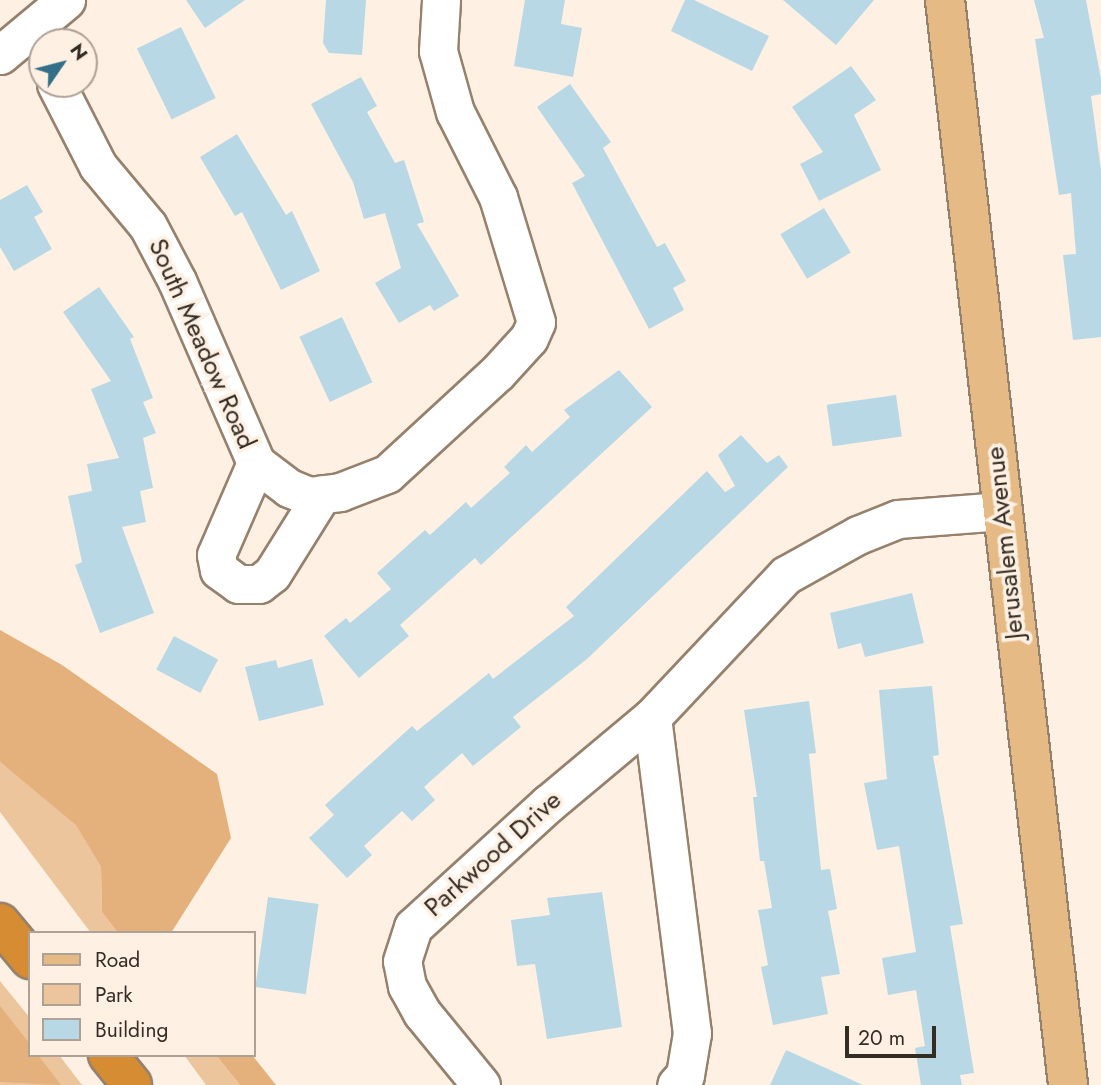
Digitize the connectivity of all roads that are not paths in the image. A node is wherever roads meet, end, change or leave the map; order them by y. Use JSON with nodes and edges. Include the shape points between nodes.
{"nodes":[{"id":1,"x":66,"y":0,"type":"edge"},
{"id":2,"x":441,"y":0,"type":"edge"},
{"id":3,"x":945,"y":0,"type":"edge"},
{"id":4,"x":47,"y":28,"type":"edge"},
{"id":5,"x":28,"y":47,"type":"edge"},
{"id":6,"x":0,"y":55,"type":"edge"},
{"id":7,"x":63,"y":98,"type":"edge"},
{"id":8,"x":256,"y":463,"type":"junction"},
{"id":9,"x":322,"y":494,"type":"junction"},
{"id":10,"x":1002,"y":511,"type":"junction"},
{"id":11,"x":652,"y":717,"type":"junction"},
{"id":12,"x":0,"y":923,"type":"edge"},
{"id":13,"x":28,"y":957,"type":"edge"},
{"id":14,"x":110,"y":1057,"type":"edge"},
{"id":15,"x":132,"y":1085,"type":"edge"},
{"id":16,"x":481,"y":1085,"type":"edge"},
{"id":17,"x":676,"y":1085,"type":"edge"},
{"id":18,"x":1068,"y":1085,"type":"edge"}],
"edges":[{"from":1,"to":4,"type":"street"},
{"from":2,"to":9,"type":"street","via":[[438,51],[454,112],[498,197],[536,322],[529,338],[497,373],[387,474],[369,484]]},
{"from":3,"to":10,"type":"main road","name":"Jerusalem Avenue"},
{"from":5,"to":6,"type":"street"},
{"from":7,"to":8,"type":"street","name":"South Meadow Road","via":[[98,166],[148,226],[172,270],[208,344],[239,433]]},
{"from":8,"to":9,"type":"street","via":[[289,488],[309,496]]},
{"from":8,"to":9,"type":"street","via":[[216,555],[219,570],[238,583],[259,584],[272,574]]},
{"from":10,"to":11,"type":"street","name":"Parkwood Drive","via":[[898,519],[858,535],[786,575]]},
{"from":10,"to":18,"type":"main road","name":"Jerusalem Avenue"},
{"from":11,"to":16,"type":"street","name":"Parkwood Drive","via":[[413,927],[402,961],[407,986],[422,1013]]},
{"from":11,"to":17,"type":"street","via":[[692,1033],[685,1075]]},
{"from":12,"to":13,"type":"highway"},
{"from":14,"to":15,"type":"highway"}]}
